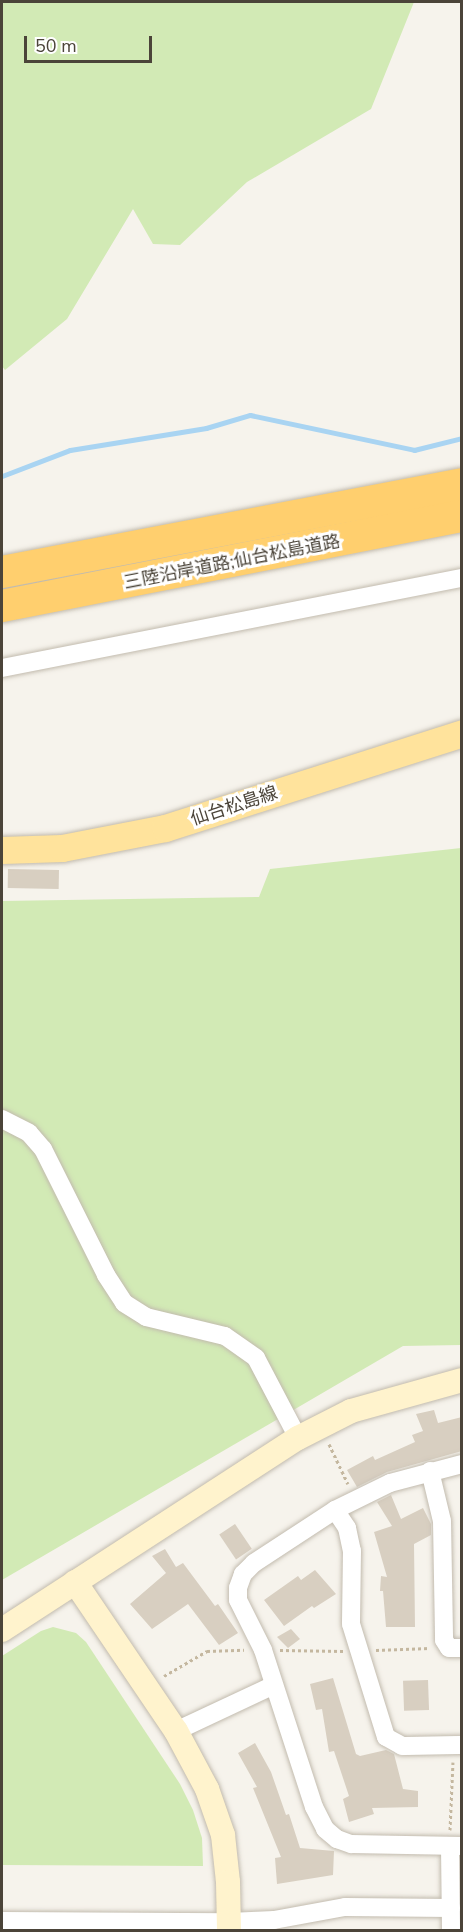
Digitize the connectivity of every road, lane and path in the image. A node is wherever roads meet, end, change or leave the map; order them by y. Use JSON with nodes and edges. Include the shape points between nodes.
{"nodes":[{"id":1,"x":462,"y":484,"type":"edge"},
{"id":2,"x":462,"y":516,"type":"edge"},
{"id":3,"x":280,"y":553,"type":"junction"},
{"id":4,"x":73,"y":558,"type":"junction"},
{"id":5,"x":2,"y":565,"type":"edge"},
{"id":6,"x":2,"y":572,"type":"edge"},
{"id":7,"x":462,"y":578,"type":"edge"},
{"id":8,"x":2,"y":606,"type":"edge"},
{"id":9,"x":2,"y":624,"type":"edge"},
{"id":10,"x":2,"y":668,"type":"edge"},
{"id":11,"x":462,"y":733,"type":"edge"},
{"id":12,"x":2,"y":850,"type":"edge"},
{"id":13,"x":2,"y":1119,"type":"edge"},
{"id":14,"x":462,"y":1380,"type":"edge"},
{"id":15,"x":320,"y":1426,"type":"junction"},
{"id":16,"x":298,"y":1438,"type":"junction"},
{"id":17,"x":462,"y":1464,"type":"edge"},
{"id":18,"x":430,"y":1471,"type":"junction"},
{"id":19,"x":356,"y":1499,"type":"junction"},
{"id":20,"x":335,"y":1510,"type":"junction"},
{"id":21,"x":75,"y":1582,"type":"junction"},
{"id":22,"x":2,"y":1630,"type":"edge"},
{"id":23,"x":455,"y":1648,"type":"edge"},
{"id":24,"x":263,"y":1650,"type":"junction"},
{"id":25,"x":359,"y":1651,"type":"junction"},
{"id":26,"x":274,"y":1684,"type":"junction"},
{"id":27,"x":146,"y":1687,"type":"junction"},
{"id":28,"x":176,"y":1731,"type":"junction"},
{"id":29,"x":457,"y":1745,"type":"edge"},
{"id":30,"x":456,"y":1847,"type":"edge"},
{"id":31,"x":451,"y":1908,"type":"junction"},
{"id":32,"x":2,"y":1921,"type":"edge"},
{"id":33,"x":229,"y":1926,"type":"edge"},
{"id":34,"x":160,"y":1927,"type":"edge"},
{"id":35,"x":451,"y":1930,"type":"edge"}],
"edges":[{"from":1,"to":4,"type":"highway","name":"三陸沿岸道路;仙台松島道路"},
{"from":2,"to":3,"type":"highway","name":"三陸沿岸道路;仙台松島道路"},
{"from":3,"to":8,"type":"highway","name":"三陸沿岸道路;仙台松島道路"},
{"from":3,"to":9,"type":"highway"},
{"from":4,"to":5,"type":"highway"},
{"from":4,"to":6,"type":"highway","name":"三陸沿岸道路;仙台松島道路"},
{"from":7,"to":10,"type":"street"},
{"from":11,"to":12,"type":"main road","name":"仙台松島線","via":[[165,828],[62,848]]},
{"from":13,"to":16,"type":"street","via":[[29,1133],[43,1149],[124,1303],[146,1317],[225,1336],[256,1358]]},
{"from":14,"to":15,"type":"street","via":[[351,1410]]},
{"from":15,"to":16,"type":"street"},
{"from":15,"to":19,"type":"path"},
{"from":16,"to":21,"type":"street"},
{"from":17,"to":18,"type":"street"},
{"from":18,"to":19,"type":"street","via":[[390,1482]]},
{"from":18,"to":23,"type":"street","via":[[442,1521],[444,1640]]},
{"from":19,"to":20,"type":"street"},
{"from":20,"to":24,"type":"street","via":[[243,1574],[238,1600]]},
{"from":20,"to":25,"type":"street","via":[[347,1528],[352,1551],[351,1624]]},
{"from":21,"to":22,"type":"street"},
{"from":21,"to":27,"type":"street"},
{"from":23,"to":25,"type":"path"},
{"from":24,"to":25,"type":"path"},
{"from":24,"to":26,"type":"street"},
{"from":24,"to":27,"type":"path","via":[[207,1651]]},
{"from":25,"to":29,"type":"street","via":[[386,1737],[402,1746]]},
{"from":26,"to":28,"type":"street"},
{"from":26,"to":30,"type":"street","via":[[314,1807],[326,1829],[337,1839],[351,1844]]},
{"from":27,"to":28,"type":"street"},
{"from":28,"to":33,"type":"street","via":[[207,1789],[223,1836]]},
{"from":29,"to":30,"type":"path"},
{"from":30,"to":31,"type":"street"},
{"from":31,"to":33,"type":"street","via":[[345,1906]]},
{"from":31,"to":35,"type":"street"},
{"from":32,"to":34,"type":"street"},
{"from":33,"to":34,"type":"street"}]}
